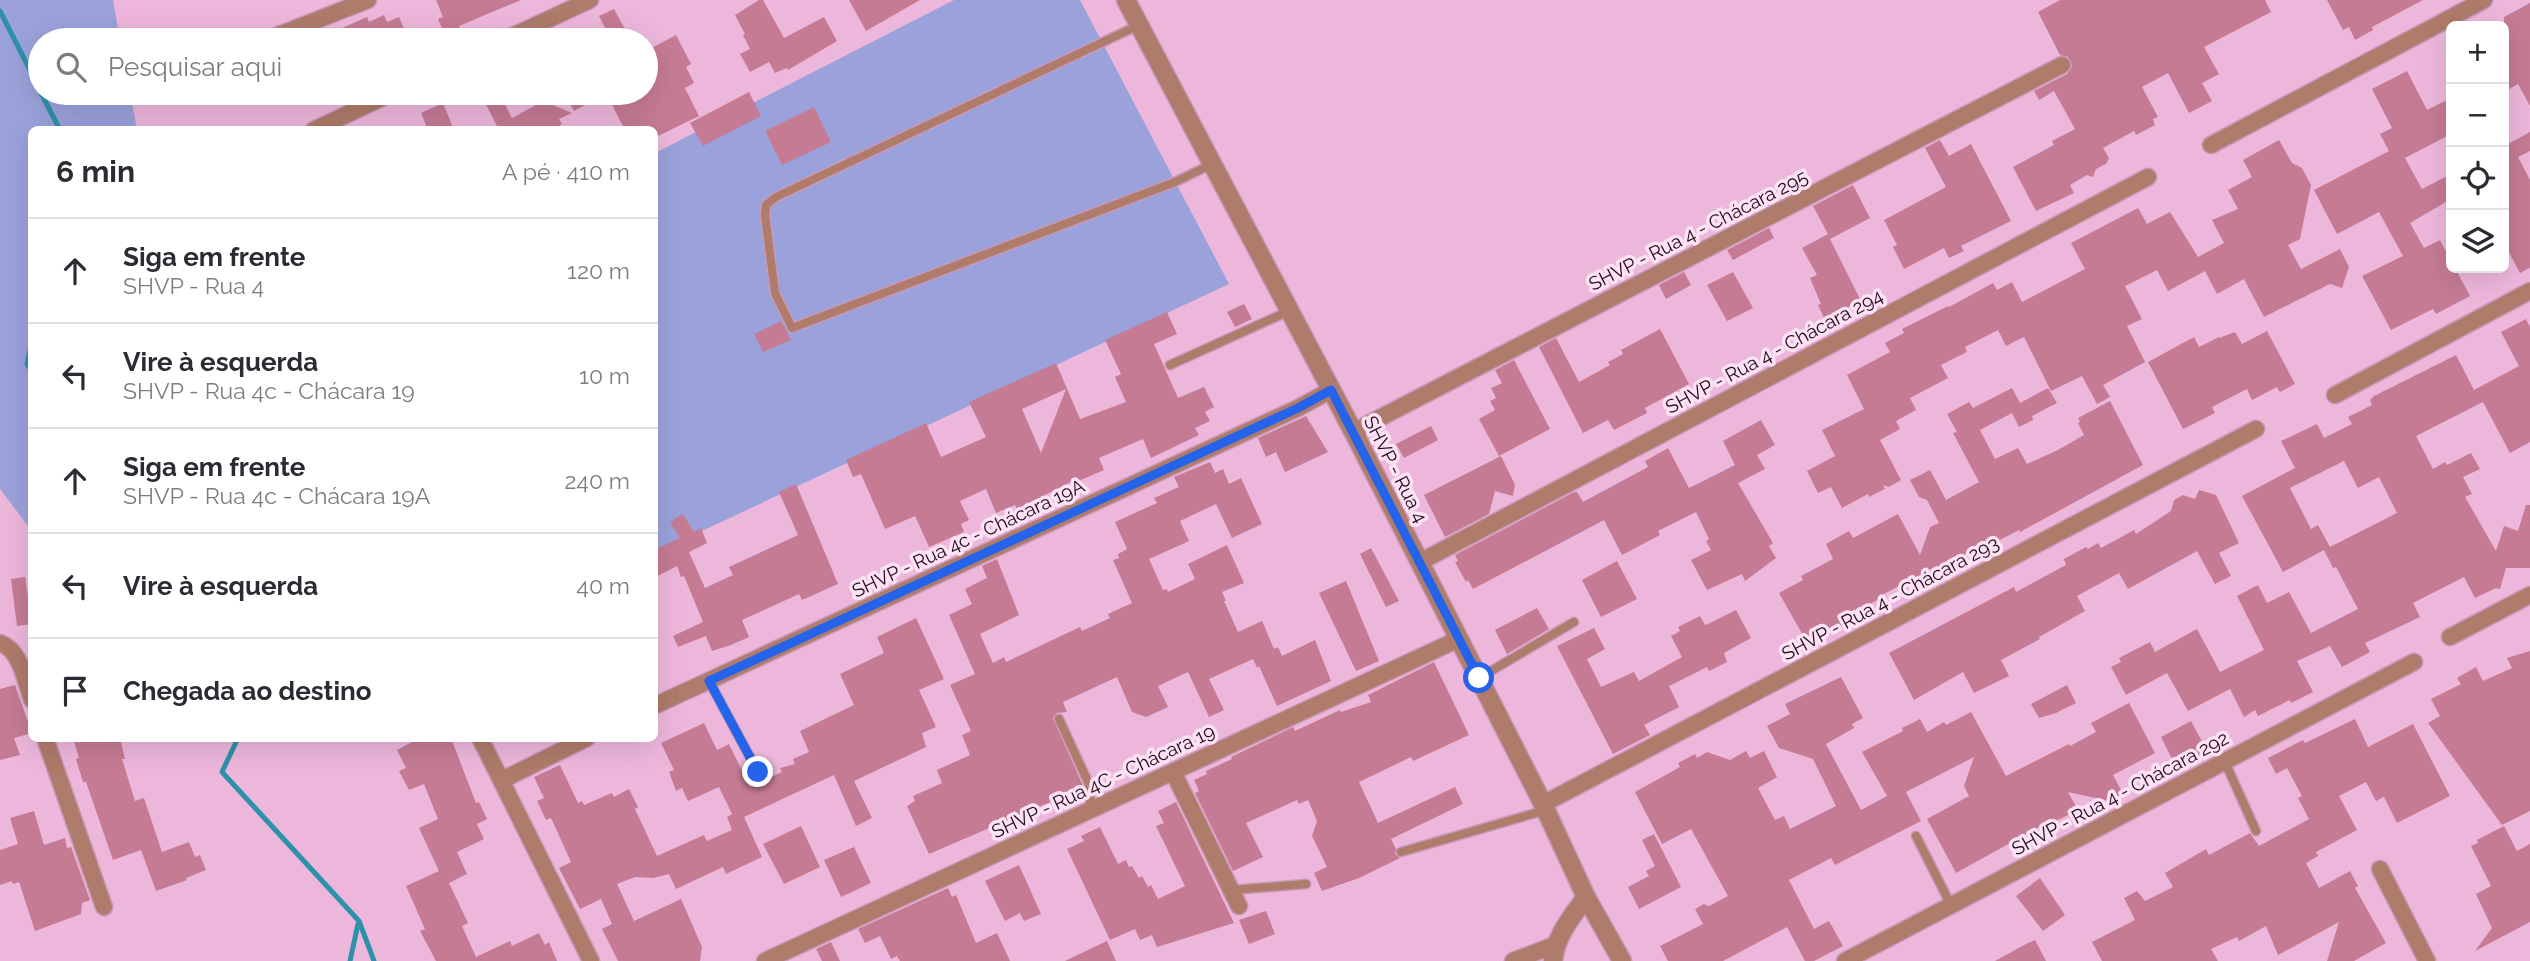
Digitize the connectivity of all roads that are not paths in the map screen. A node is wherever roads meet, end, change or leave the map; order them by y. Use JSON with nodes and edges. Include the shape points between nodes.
{"nodes":[{"id":1,"x":368,"y":0,"type":"edge"},
{"id":2,"x":590,"y":0,"type":"edge"},
{"id":3,"x":1126,"y":0,"type":"edge"},
{"id":4,"x":2484,"y":0,"type":"edge"},
{"id":5,"x":1139,"y":25,"type":"junction"},
{"id":6,"x":297,"y":28,"type":"edge"},
{"id":7,"x":530,"y":28,"type":"edge"},
{"id":8,"x":2062,"y":65,"type":"dead end"},
{"id":9,"x":367,"y":105,"type":"edge"},
{"id":10,"x":322,"y":126,"type":"edge"},
{"id":11,"x":2211,"y":145,"type":"dead end"},
{"id":12,"x":1212,"y":164,"type":"junction"},
{"id":13,"x":2148,"y":177,"type":"dead end"},
{"id":14,"x":2530,"y":291,"type":"edge"},
{"id":15,"x":1289,"y":311,"type":"junction"},
{"id":16,"x":1170,"y":365,"type":"dead end"},
{"id":17,"x":1331,"y":390,"type":"junction"},
{"id":18,"x":2334,"y":395,"type":"dead end"},
{"id":19,"x":2256,"y":429,"type":"dead end"},
{"id":20,"x":1354,"y":433,"type":"junction"},
{"id":21,"x":1420,"y":562,"type":"junction"},
{"id":22,"x":2530,"y":595,"type":"edge"},
{"id":23,"x":1574,"y":622,"type":"dead end"},
{"id":24,"x":2450,"y":637,"type":"dead end"},
{"id":25,"x":1459,"y":639,"type":"junction"},
{"id":26,"x":0,"y":643,"type":"edge"},
{"id":27,"x":2414,"y":662,"type":"dead end"},
{"id":28,"x":1479,"y":678,"type":"junction"},
{"id":29,"x":709,"y":681,"type":"junction"},
{"id":30,"x":28,"y":689,"type":"edge"},
{"id":31,"x":658,"y":704,"type":"edge"},
{"id":32,"x":1059,"y":719,"type":"dead end"},
{"id":33,"x":46,"y":742,"type":"edge"},
{"id":34,"x":482,"y":742,"type":"edge"},
{"id":35,"x":579,"y":742,"type":"edge"},
{"id":36,"x":2225,"y":762,"type":"junction"},
{"id":37,"x":758,"y":772,"type":"dead end"},
{"id":38,"x":1173,"y":772,"type":"junction"},
{"id":39,"x":502,"y":780,"type":"junction"},
{"id":40,"x":1545,"y":807,"type":"junction"},
{"id":41,"x":1091,"y":811,"type":"junction"},
{"id":42,"x":2256,"y":831,"type":"dead end"},
{"id":43,"x":1916,"y":836,"type":"dead end"},
{"id":44,"x":1401,"y":852,"type":"dead end"},
{"id":45,"x":2380,"y":869,"type":"dead end"},
{"id":46,"x":1306,"y":884,"type":"dead end"},
{"id":47,"x":1232,"y":890,"type":"junction"},
{"id":48,"x":1586,"y":897,"type":"junction"},
{"id":49,"x":1951,"y":905,"type":"junction"},
{"id":50,"x":1240,"y":906,"type":"dead end"},
{"id":51,"x":104,"y":907,"type":"dead end"},
{"id":52,"x":1554,"y":953,"type":"edge"},
{"id":53,"x":591,"y":961,"type":"edge"},
{"id":54,"x":765,"y":961,"type":"edge"},
{"id":55,"x":1513,"y":961,"type":"edge"},
{"id":56,"x":1622,"y":961,"type":"edge"},
{"id":57,"x":1845,"y":961,"type":"edge"},
{"id":58,"x":2427,"y":961,"type":"edge"}],
"edges":[{"from":1,"to":6,"type":"street"},
{"from":2,"to":7,"type":"street"},
{"from":3,"to":5,"type":"street","name":"SHVP - Rua 4"},
{"from":4,"to":11,"type":"street"},
{"from":5,"to":12,"type":"street","name":"SHVP - Rua 4"},
{"from":5,"to":12,"type":"lane","via":[[766,205],[775,293],[792,328]]},
{"from":8,"to":20,"type":"street","name":"SHVP - Rua 4 - Chácara 295"},
{"from":9,"to":10,"type":"street"},
{"from":12,"to":15,"type":"street","name":"SHVP - Rua 4"},
{"from":13,"to":21,"type":"street","name":"SHVP - Rua 4 - Chácara 294"},
{"from":14,"to":18,"type":"street"},
{"from":15,"to":16,"type":"lane"},
{"from":15,"to":17,"type":"street","name":"SHVP - Rua 4"},
{"from":17,"to":20,"type":"street","name":"SHVP - Rua 4"},
{"from":17,"to":29,"type":"street","name":"SHVP - Rua 4c - Chácara 19A"},
{"from":19,"to":40,"type":"street","name":"SHVP - Rua 4 - Chácara 293"},
{"from":20,"to":21,"type":"street","name":"SHVP - Rua 4"},
{"from":21,"to":25,"type":"street","name":"SHVP - Rua 4"},
{"from":22,"to":24,"type":"street"},
{"from":23,"to":28,"type":"lane"},
{"from":25,"to":28,"type":"street","name":"SHVP - Rua 4"},
{"from":25,"to":38,"type":"street","name":"SHVP - Rua 4C - Chácara 19"},
{"from":26,"to":30,"type":"street","via":[[15,653]]},
{"from":27,"to":36,"type":"street","name":"SHVP - Rua 4 - Chácara 292"},
{"from":28,"to":40,"type":"street","name":"SHVP - Rua 4"},
{"from":29,"to":31,"type":"street","name":"SHVP - Rua 4c - Chácara 19A"},
{"from":29,"to":37,"type":"lane"},
{"from":32,"to":41,"type":"lane","via":[[1089,784]]},
{"from":33,"to":51,"type":"street"},
{"from":34,"to":39,"type":"street"},
{"from":35,"to":39,"type":"street"},
{"from":36,"to":42,"type":"lane"},
{"from":36,"to":49,"type":"street","name":"SHVP - Rua 4 - Chácara 292"},
{"from":38,"to":41,"type":"street","name":"SHVP - Rua 4C - Chácara 19"},
{"from":38,"to":47,"type":"street"},
{"from":39,"to":53,"type":"street"},
{"from":40,"to":44,"type":"lane"},
{"from":40,"to":48,"type":"street","name":"SHVP - Rua 4"},
{"from":41,"to":54,"type":"street","name":"SHVP - Rua 4C - Chácara 19"},
{"from":43,"to":49,"type":"lane"},
{"from":45,"to":58,"type":"street"},
{"from":46,"to":47,"type":"lane"},
{"from":47,"to":50,"type":"street"},
{"from":48,"to":52,"type":"street","via":[[1562,929]]},
{"from":48,"to":56,"type":"street","name":"SHVP - Rua 4"},
{"from":49,"to":57,"type":"street","name":"SHVP - Rua 4 - Chácara 292"},
{"from":52,"to":55,"type":"street"}]}
